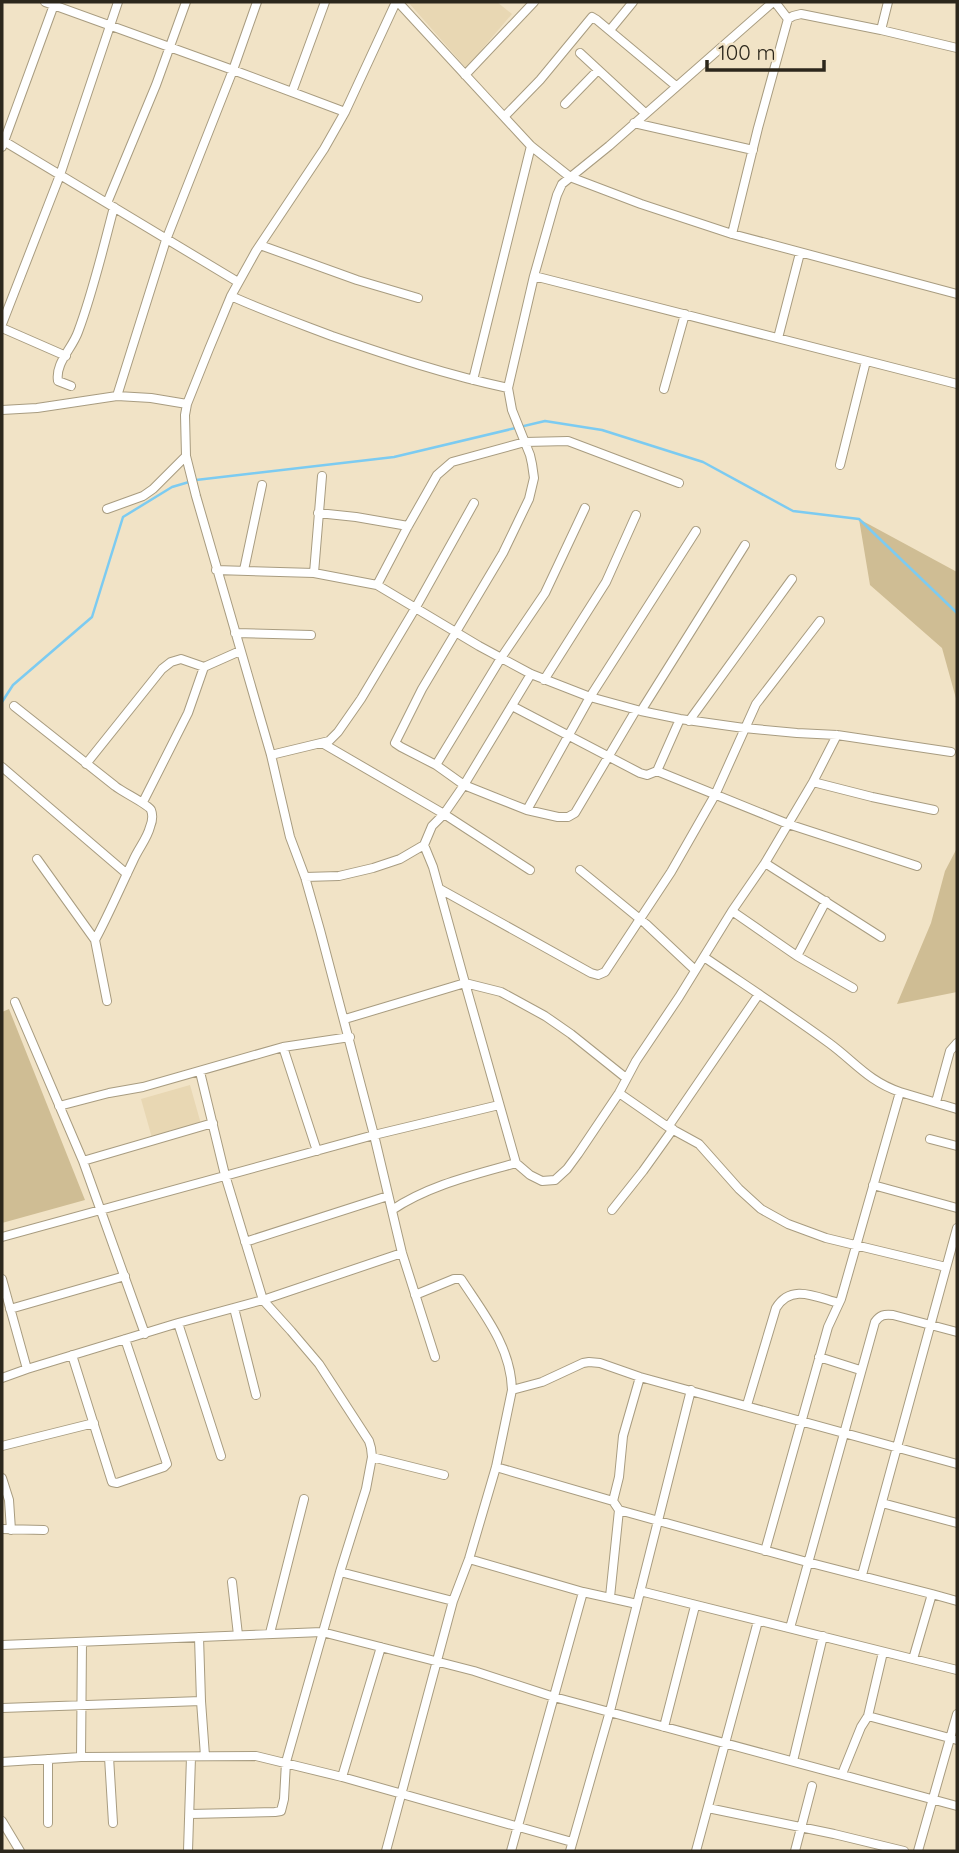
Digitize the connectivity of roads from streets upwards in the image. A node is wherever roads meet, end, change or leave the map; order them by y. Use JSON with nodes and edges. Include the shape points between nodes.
{"nodes":[{"id":1,"x":118,"y":2,"type":"edge"},
{"id":2,"x":186,"y":2,"type":"edge"},
{"id":3,"x":257,"y":2,"type":"edge"},
{"id":4,"x":325,"y":2,"type":"edge"},
{"id":5,"x":397,"y":2,"type":"edge"},
{"id":6,"x":534,"y":2,"type":"edge"},
{"id":7,"x":633,"y":2,"type":"edge"},
{"id":8,"x":774,"y":2,"type":"edge"},
{"id":9,"x":888,"y":2,"type":"edge"},
{"id":10,"x":51,"y":3,"type":"edge"},
{"id":11,"x":788,"y":19,"type":"junction"},
{"id":12,"x":111,"y":25,"type":"junction"},
{"id":13,"x":610,"y":30,"type":"junction"},
{"id":14,"x":881,"y":30,"type":"junction"},
{"id":15,"x":170,"y":47,"type":"junction"},
{"id":16,"x":957,"y":48,"type":"edge"},
{"id":17,"x":580,"y":53,"type":"dead end"},
{"id":18,"x":233,"y":70,"type":"junction"},
{"id":19,"x":598,"y":70,"type":"junction"},
{"id":20,"x":465,"y":75,"type":"junction"},
{"id":21,"x":676,"y":86,"type":"junction"},
{"id":22,"x":292,"y":92,"type":"junction"},
{"id":23,"x":565,"y":104,"type":"dead end"},
{"id":24,"x":345,"y":113,"type":"junction"},
{"id":25,"x":645,"y":113,"type":"junction"},
{"id":26,"x":504,"y":117,"type":"junction"},
{"id":27,"x":634,"y":123,"type":"junction"},
{"id":28,"x":2,"y":143,"type":"edge"},
{"id":29,"x":531,"y":146,"type":"junction"},
{"id":30,"x":753,"y":150,"type":"junction"},
{"id":31,"x":60,"y":175,"type":"junction"},
{"id":32,"x":570,"y":177,"type":"junction"},
{"id":33,"x":111,"y":206,"type":"junction"},
{"id":34,"x":732,"y":234,"type":"junction"},
{"id":35,"x":166,"y":240,"type":"junction"},
{"id":36,"x":260,"y":245,"type":"junction"},
{"id":37,"x":800,"y":253,"type":"junction"},
{"id":38,"x":534,"y":276,"type":"junction"},
{"id":39,"x":238,"y":282,"type":"junction"},
{"id":40,"x":957,"y":294,"type":"edge"},
{"id":41,"x":231,"y":296,"type":"junction"},
{"id":42,"x":418,"y":298,"type":"dead end"},
{"id":43,"x":685,"y":314,"type":"junction"},
{"id":44,"x":2,"y":326,"type":"edge"},
{"id":45,"x":778,"y":338,"type":"junction"},
{"id":46,"x":66,"y":356,"type":"junction"},
{"id":47,"x":866,"y":361,"type":"junction"},
{"id":48,"x":473,"y":380,"type":"junction"},
{"id":49,"x":957,"y":384,"type":"edge"},
{"id":50,"x":71,"y":386,"type":"dead end"},
{"id":51,"x":508,"y":388,"type":"junction"},
{"id":52,"x":664,"y":389,"type":"dead end"},
{"id":53,"x":117,"y":396,"type":"junction"},
{"id":54,"x":187,"y":404,"type":"junction"},
{"id":55,"x":2,"y":410,"type":"edge"},
{"id":56,"x":525,"y":442,"type":"junction"},
{"id":57,"x":186,"y":456,"type":"junction"},
{"id":58,"x":840,"y":465,"type":"dead end"},
{"id":59,"x":322,"y":476,"type":"dead end"},
{"id":60,"x":679,"y":483,"type":"dead end"},
{"id":61,"x":262,"y":485,"type":"dead end"},
{"id":62,"x":474,"y":503,"type":"dead end"},
{"id":63,"x":585,"y":508,"type":"dead end"},
{"id":64,"x":107,"y":509,"type":"dead end"},
{"id":65,"x":318,"y":513,"type":"junction"},
{"id":66,"x":636,"y":515,"type":"dead end"},
{"id":67,"x":408,"y":526,"type":"junction"},
{"id":68,"x":696,"y":531,"type":"dead end"},
{"id":69,"x":745,"y":545,"type":"dead end"},
{"id":70,"x":216,"y":570,"type":"junction"},
{"id":71,"x":244,"y":570,"type":"junction"},
{"id":72,"x":314,"y":573,"type":"junction"},
{"id":73,"x":792,"y":579,"type":"dead end"},
{"id":74,"x":377,"y":585,"type":"junction"},
{"id":75,"x":416,"y":607,"type":"junction"},
{"id":76,"x":820,"y":621,"type":"dead end"},
{"id":77,"x":456,"y":631,"type":"junction"},
{"id":78,"x":234,"y":633,"type":"junction"},
{"id":79,"x":311,"y":635,"type":"dead end"},
{"id":80,"x":240,"y":651,"type":"junction"},
{"id":81,"x":501,"y":658,"type":"junction"},
{"id":82,"x":204,"y":667,"type":"junction"},
{"id":83,"x":531,"y":674,"type":"junction"},
{"id":84,"x":544,"y":680,"type":"junction"},
{"id":85,"x":590,"y":696,"type":"junction"},
{"id":86,"x":14,"y":706,"type":"dead end"},
{"id":87,"x":512,"y":706,"type":"junction"},
{"id":88,"x":638,"y":710,"type":"junction"},
{"id":89,"x":684,"y":720,"type":"junction"},
{"id":90,"x":744,"y":728,"type":"junction"},
{"id":91,"x":569,"y":734,"type":"junction"},
{"id":92,"x":837,"y":735,"type":"junction"},
{"id":93,"x":322,"y":743,"type":"junction"},
{"id":94,"x":951,"y":752,"type":"dead end"},
{"id":95,"x":271,"y":755,"type":"junction"},
{"id":96,"x":609,"y":757,"type":"junction"},
{"id":97,"x":86,"y":764,"type":"junction"},
{"id":98,"x":436,"y":765,"type":"junction"},
{"id":99,"x":2,"y":767,"type":"edge"},
{"id":100,"x":657,"y":771,"type":"junction"},
{"id":101,"x":813,"y":782,"type":"junction"},
{"id":102,"x":464,"y":785,"type":"junction"},
{"id":103,"x":715,"y":795,"type":"junction"},
{"id":104,"x":143,"y":803,"type":"junction"},
{"id":105,"x":527,"y":810,"type":"junction"},
{"id":106,"x":934,"y":810,"type":"dead end"},
{"id":107,"x":444,"y":814,"type":"junction"},
{"id":108,"x":788,"y":824,"type":"junction"},
{"id":109,"x":424,"y":845,"type":"junction"},
{"id":110,"x":37,"y":859,"type":"dead end"},
{"id":111,"x":765,"y":863,"type":"junction"},
{"id":112,"x":917,"y":866,"type":"dead end"},
{"id":113,"x":530,"y":870,"type":"dead end"},
{"id":114,"x":580,"y":870,"type":"dead end"},
{"id":115,"x":127,"y":874,"type":"junction"},
{"id":116,"x":305,"y":877,"type":"junction"},
{"id":117,"x":440,"y":889,"type":"junction"},
{"id":118,"x":826,"y":901,"type":"junction"},
{"id":119,"x":732,"y":911,"type":"junction"},
{"id":120,"x":639,"y":919,"type":"junction"},
{"id":121,"x":881,"y":937,"type":"dead end"},
{"id":122,"x":95,"y":940,"type":"junction"},
{"id":123,"x":797,"y":956,"type":"junction"},
{"id":124,"x":704,"y":957,"type":"junction"},
{"id":125,"x":695,"y":970,"type":"junction"},
{"id":126,"x":465,"y":983,"type":"junction"},
{"id":127,"x":853,"y":988,"type":"dead end"},
{"id":128,"x":759,"y":994,"type":"junction"},
{"id":129,"x":15,"y":1002,"type":"dead end"},
{"id":130,"x":107,"y":1002,"type":"dead end"},
{"id":131,"x":345,"y":1019,"type":"junction"},
{"id":132,"x":350,"y":1037,"type":"junction"},
{"id":133,"x":957,"y":1043,"type":"edge"},
{"id":134,"x":283,"y":1047,"type":"junction"},
{"id":135,"x":200,"y":1072,"type":"junction"},
{"id":136,"x":626,"y":1078,"type":"junction"},
{"id":137,"x":900,"y":1092,"type":"junction"},
{"id":138,"x":619,"y":1093,"type":"junction"},
{"id":139,"x":936,"y":1102,"type":"junction"},
{"id":140,"x":499,"y":1105,"type":"junction"},
{"id":141,"x":59,"y":1106,"type":"junction"},
{"id":142,"x":957,"y":1109,"type":"edge"},
{"id":143,"x":213,"y":1123,"type":"junction"},
{"id":144,"x":671,"y":1128,"type":"junction"},
{"id":145,"x":374,"y":1135,"type":"junction"},
{"id":146,"x":930,"y":1139,"type":"dead end"},
{"id":147,"x":957,"y":1146,"type":"edge"},
{"id":148,"x":317,"y":1151,"type":"junction"},
{"id":149,"x":83,"y":1161,"type":"junction"},
{"id":150,"x":516,"y":1163,"type":"junction"},
{"id":151,"x":225,"y":1175,"type":"junction"},
{"id":152,"x":873,"y":1185,"type":"junction"},
{"id":153,"x":388,"y":1195,"type":"junction"},
{"id":154,"x":957,"y":1208,"type":"edge"},
{"id":155,"x":392,"y":1210,"type":"junction"},
{"id":156,"x":612,"y":1210,"type":"dead end"},
{"id":157,"x":102,"y":1211,"type":"junction"},
{"id":158,"x":957,"y":1228,"type":"edge"},
{"id":159,"x":2,"y":1237,"type":"edge"},
{"id":160,"x":244,"y":1242,"type":"junction"},
{"id":161,"x":856,"y":1245,"type":"junction"},
{"id":162,"x":402,"y":1253,"type":"junction"},
{"id":163,"x":946,"y":1267,"type":"junction"},
{"id":164,"x":125,"y":1276,"type":"junction"},
{"id":165,"x":2,"y":1279,"type":"edge"},
{"id":166,"x":415,"y":1295,"type":"junction"},
{"id":167,"x":263,"y":1300,"type":"junction"},
{"id":168,"x":839,"y":1303,"type":"junction"},
{"id":169,"x":234,"y":1308,"type":"junction"},
{"id":170,"x":10,"y":1309,"type":"junction"},
{"id":171,"x":178,"y":1323,"type":"junction"},
{"id":172,"x":932,"y":1325,"type":"junction"},
{"id":173,"x":957,"y":1332,"type":"edge"},
{"id":174,"x":145,"y":1334,"type":"junction"},
{"id":175,"x":125,"y":1339,"type":"junction"},
{"id":176,"x":72,"y":1356,"type":"junction"},
{"id":177,"x":435,"y":1357,"type":"dead end"},
{"id":178,"x":819,"y":1357,"type":"junction"},
{"id":179,"x":27,"y":1369,"type":"junction"},
{"id":180,"x":860,"y":1370,"type":"junction"},
{"id":181,"x":640,"y":1377,"type":"junction"},
{"id":182,"x":2,"y":1378,"type":"edge"},
{"id":183,"x":512,"y":1390,"type":"junction"},
{"id":184,"x":691,"y":1390,"type":"junction"},
{"id":185,"x":256,"y":1395,"type":"dead end"},
{"id":186,"x":747,"y":1405,"type":"junction"},
{"id":187,"x":801,"y":1420,"type":"junction"},
{"id":188,"x":94,"y":1423,"type":"junction"},
{"id":189,"x":845,"y":1432,"type":"junction"},
{"id":190,"x":2,"y":1446,"type":"edge"},
{"id":191,"x":898,"y":1448,"type":"junction"},
{"id":192,"x":221,"y":1456,"type":"dead end"},
{"id":193,"x":372,"y":1457,"type":"junction"},
{"id":194,"x":957,"y":1464,"type":"edge"},
{"id":195,"x":496,"y":1467,"type":"junction"},
{"id":196,"x":444,"y":1475,"type":"dead end"},
{"id":197,"x":2,"y":1478,"type":"edge"},
{"id":198,"x":304,"y":1499,"type":"dead end"},
{"id":199,"x":613,"y":1501,"type":"junction"},
{"id":200,"x":883,"y":1503,"type":"junction"},
{"id":201,"x":619,"y":1510,"type":"junction"},
{"id":202,"x":659,"y":1522,"type":"junction"},
{"id":203,"x":957,"y":1523,"type":"edge"},
{"id":204,"x":6,"y":1529,"type":"edge"},
{"id":205,"x":44,"y":1530,"type":"dead end"},
{"id":206,"x":765,"y":1551,"type":"junction"},
{"id":207,"x":469,"y":1559,"type":"junction"},
{"id":208,"x":807,"y":1562,"type":"junction"},
{"id":209,"x":340,"y":1572,"type":"junction"},
{"id":210,"x":862,"y":1575,"type":"junction"},
{"id":211,"x":232,"y":1582,"type":"dead end"},
{"id":212,"x":640,"y":1591,"type":"junction"},
{"id":213,"x":583,"y":1592,"type":"junction"},
{"id":214,"x":932,"y":1594,"type":"junction"},
{"id":215,"x":610,"y":1598,"type":"junction"},
{"id":216,"x":453,"y":1601,"type":"junction"},
{"id":217,"x":957,"y":1601,"type":"edge"},
{"id":218,"x":636,"y":1604,"type":"junction"},
{"id":219,"x":695,"y":1606,"type":"junction"},
{"id":220,"x":758,"y":1620,"type":"junction"},
{"id":221,"x":790,"y":1628,"type":"junction"},
{"id":222,"x":322,"y":1632,"type":"junction"},
{"id":223,"x":270,"y":1633,"type":"junction"},
{"id":224,"x":238,"y":1635,"type":"junction"},
{"id":225,"x":823,"y":1636,"type":"junction"},
{"id":226,"x":199,"y":1637,"type":"junction"},
{"id":227,"x":82,"y":1642,"type":"junction"},
{"id":228,"x":2,"y":1644,"type":"edge"},
{"id":229,"x":381,"y":1647,"type":"junction"},
{"id":230,"x":883,"y":1652,"type":"junction"},
{"id":231,"x":913,"y":1659,"type":"junction"},
{"id":232,"x":437,"y":1662,"type":"junction"},
{"id":233,"x":957,"y":1670,"type":"edge"},
{"id":234,"x":554,"y":1696,"type":"junction"},
{"id":235,"x":201,"y":1701,"type":"junction"},
{"id":236,"x":82,"y":1704,"type":"junction"},
{"id":237,"x":2,"y":1708,"type":"edge"},
{"id":238,"x":610,"y":1711,"type":"junction"},
{"id":239,"x":957,"y":1714,"type":"edge"},
{"id":240,"x":868,"y":1716,"type":"junction"},
{"id":241,"x":664,"y":1727,"type":"junction"},
{"id":242,"x":954,"y":1739,"type":"edge"},
{"id":243,"x":725,"y":1742,"type":"junction"},
{"id":244,"x":205,"y":1756,"type":"junction"},
{"id":245,"x":81,"y":1757,"type":"junction"},
{"id":246,"x":109,"y":1757,"type":"junction"},
{"id":247,"x":191,"y":1757,"type":"junction"},
{"id":248,"x":48,"y":1759,"type":"junction"},
{"id":249,"x":793,"y":1761,"type":"junction"},
{"id":250,"x":2,"y":1762,"type":"edge"},
{"id":251,"x":286,"y":1762,"type":"junction"},
{"id":252,"x":842,"y":1774,"type":"junction"},
{"id":253,"x":342,"y":1777,"type":"junction"},
{"id":254,"x":812,"y":1786,"type":"dead end"},
{"id":255,"x":402,"y":1794,"type":"junction"},
{"id":256,"x":933,"y":1799,"type":"junction"},
{"id":257,"x":957,"y":1806,"type":"edge"},
{"id":258,"x":708,"y":1808,"type":"junction"},
{"id":259,"x":190,"y":1814,"type":"junction"},
{"id":260,"x":2,"y":1821,"type":"edge"},
{"id":261,"x":48,"y":1823,"type":"dead end"},
{"id":262,"x":113,"y":1823,"type":"dead end"},
{"id":263,"x":517,"y":1827,"type":"junction"},
{"id":264,"x":802,"y":1827,"type":"junction"},
{"id":265,"x":571,"y":1847,"type":"edge"},
{"id":266,"x":20,"y":1851,"type":"edge"},
{"id":267,"x":188,"y":1851,"type":"edge"},
{"id":268,"x":386,"y":1851,"type":"edge"},
{"id":269,"x":510,"y":1851,"type":"edge"},
{"id":270,"x":696,"y":1851,"type":"edge"},
{"id":271,"x":795,"y":1851,"type":"edge"},
{"id":272,"x":904,"y":1851,"type":"edge"},
{"id":273,"x":918,"y":1851,"type":"edge"}],
"edges":[{"from":1,"to":12,"type":"street"},
{"from":2,"to":15,"type":"street"},
{"from":3,"to":18,"type":"street"},
{"from":4,"to":22,"type":"street"},
{"from":5,"to":20,"type":"street"},
{"from":5,"to":24,"type":"street"},
{"from":6,"to":20,"type":"street"},
{"from":7,"to":13,"type":"street"},
{"from":8,"to":11,"type":"street"},
{"from":8,"to":21,"type":"street"},
{"from":9,"to":14,"type":"street"},
{"from":10,"to":12,"type":"street"},
{"from":10,"to":28,"type":"street"},
{"from":11,"to":14,"type":"street","via":[[802,14]]},
{"from":11,"to":30,"type":"street"},
{"from":12,"to":15,"type":"street"},
{"from":12,"to":31,"type":"street"},
{"from":13,"to":21,"type":"street"},
{"from":13,"to":26,"type":"street","via":[[591,19]]},
{"from":14,"to":16,"type":"street"},
{"from":15,"to":18,"type":"street"},
{"from":15,"to":33,"type":"street"},
{"from":17,"to":19,"type":"street"},
{"from":18,"to":22,"type":"street"},
{"from":18,"to":35,"type":"street"},
{"from":19,"to":23,"type":"street"},
{"from":19,"to":25,"type":"street"},
{"from":20,"to":26,"type":"street"},
{"from":21,"to":25,"type":"street"},
{"from":22,"to":24,"type":"street"},
{"from":24,"to":36,"type":"street"},
{"from":25,"to":27,"type":"street"},
{"from":26,"to":29,"type":"street"},
{"from":27,"to":30,"type":"street"},
{"from":27,"to":32,"type":"street"},
{"from":28,"to":31,"type":"street"},
{"from":29,"to":32,"type":"street"},
{"from":29,"to":48,"type":"street"},
{"from":30,"to":34,"type":"street"},
{"from":31,"to":33,"type":"street"},
{"from":31,"to":44,"type":"street"},
{"from":32,"to":34,"type":"street"},
{"from":32,"to":38,"type":"street","via":[[557,195]]},
{"from":33,"to":35,"type":"street"},
{"from":33,"to":46,"type":"street","via":[[77,335]]},
{"from":34,"to":37,"type":"street"},
{"from":35,"to":39,"type":"street"},
{"from":35,"to":53,"type":"street"},
{"from":36,"to":39,"type":"street"},
{"from":36,"to":42,"type":"street"},
{"from":37,"to":40,"type":"street"},
{"from":37,"to":45,"type":"street"},
{"from":38,"to":43,"type":"street"},
{"from":38,"to":51,"type":"street"},
{"from":39,"to":41,"type":"street"},
{"from":41,"to":48,"type":"street","via":[[386,355]]},
{"from":41,"to":54,"type":"street"},
{"from":43,"to":45,"type":"street"},
{"from":43,"to":52,"type":"street"},
{"from":44,"to":46,"type":"street"},
{"from":45,"to":47,"type":"street"},
{"from":46,"to":50,"type":"street","via":[[57,378]]},
{"from":47,"to":49,"type":"street"},
{"from":47,"to":58,"type":"street"},
{"from":48,"to":51,"type":"street"},
{"from":51,"to":56,"type":"street"},
{"from":53,"to":54,"type":"street"},
{"from":53,"to":55,"type":"street"},
{"from":54,"to":57,"type":"street"},
{"from":56,"to":60,"type":"street","via":[[568,441]]},
{"from":56,"to":67,"type":"street","via":[[452,462],[437,475]]},
{"from":56,"to":77,"type":"street","via":[[534,478],[526,507]]},
{"from":57,"to":64,"type":"street","via":[[143,496]]},
{"from":57,"to":70,"type":"street"},
{"from":59,"to":65,"type":"street"},
{"from":61,"to":71,"type":"street"},
{"from":62,"to":75,"type":"street"},
{"from":63,"to":81,"type":"street","via":[[545,593]]},
{"from":65,"to":67,"type":"street"},
{"from":65,"to":72,"type":"street"},
{"from":66,"to":84,"type":"street","via":[[606,582]]},
{"from":67,"to":74,"type":"street"},
{"from":68,"to":85,"type":"street"},
{"from":69,"to":88,"type":"street"},
{"from":70,"to":71,"type":"street"},
{"from":70,"to":78,"type":"street"},
{"from":71,"to":72,"type":"street"},
{"from":72,"to":74,"type":"street"},
{"from":73,"to":89,"type":"street"},
{"from":74,"to":75,"type":"street"},
{"from":75,"to":77,"type":"street"},
{"from":75,"to":93,"type":"street","via":[[345,721]]},
{"from":76,"to":90,"type":"street","via":[[755,704]]},
{"from":77,"to":81,"type":"street"},
{"from":77,"to":98,"type":"street","via":[[395,740]]},
{"from":78,"to":79,"type":"street"},
{"from":78,"to":80,"type":"street"},
{"from":80,"to":82,"type":"street"},
{"from":80,"to":95,"type":"street"},
{"from":81,"to":83,"type":"street"},
{"from":81,"to":98,"type":"street"},
{"from":82,"to":97,"type":"street","via":[[181,659],[162,669]]},
{"from":82,"to":104,"type":"street","via":[[188,713]]},
{"from":83,"to":84,"type":"street"},
{"from":83,"to":87,"type":"street"},
{"from":84,"to":85,"type":"street"},
{"from":85,"to":88,"type":"street"},
{"from":85,"to":91,"type":"street"},
{"from":86,"to":97,"type":"street"},
{"from":87,"to":91,"type":"street"},
{"from":87,"to":102,"type":"street"},
{"from":88,"to":89,"type":"street"},
{"from":88,"to":96,"type":"street"},
{"from":89,"to":90,"type":"street"},
{"from":89,"to":100,"type":"street"},
{"from":90,"to":92,"type":"street"},
{"from":90,"to":103,"type":"street"},
{"from":91,"to":96,"type":"street"},
{"from":91,"to":105,"type":"street"},
{"from":92,"to":94,"type":"street"},
{"from":92,"to":101,"type":"street"},
{"from":93,"to":95,"type":"street"},
{"from":93,"to":107,"type":"street"},
{"from":95,"to":116,"type":"street","via":[[290,837]]},
{"from":96,"to":100,"type":"street","via":[[640,773]]},
{"from":96,"to":105,"type":"street","via":[[575,813],[558,817]]},
{"from":97,"to":104,"type":"street"},
{"from":98,"to":102,"type":"street"},
{"from":99,"to":115,"type":"street"},
{"from":100,"to":103,"type":"street"},
{"from":101,"to":106,"type":"street"},
{"from":101,"to":108,"type":"street"},
{"from":102,"to":105,"type":"street"},
{"from":102,"to":107,"type":"street"},
{"from":103,"to":108,"type":"street"},
{"from":103,"to":120,"type":"street"},
{"from":104,"to":115,"type":"street","via":[[151,811],[150,830]]},
{"from":107,"to":109,"type":"street","via":[[432,826]]},
{"from":107,"to":113,"type":"street"},
{"from":108,"to":111,"type":"street"},
{"from":108,"to":112,"type":"street"},
{"from":109,"to":116,"type":"street","via":[[373,868]]},
{"from":109,"to":117,"type":"street"},
{"from":110,"to":122,"type":"street"},
{"from":111,"to":118,"type":"street"},
{"from":111,"to":119,"type":"street"},
{"from":114,"to":120,"type":"street"},
{"from":115,"to":122,"type":"street"},
{"from":116,"to":131,"type":"street"},
{"from":117,"to":120,"type":"street","via":[[595,974],[605,972]]},
{"from":117,"to":126,"type":"street"},
{"from":118,"to":121,"type":"street"},
{"from":118,"to":123,"type":"street"},
{"from":119,"to":123,"type":"street"},
{"from":119,"to":124,"type":"street"},
{"from":120,"to":125,"type":"street"},
{"from":122,"to":130,"type":"street"},
{"from":123,"to":127,"type":"street"},
{"from":124,"to":125,"type":"street"},
{"from":124,"to":128,"type":"street"},
{"from":125,"to":136,"type":"street"},
{"from":126,"to":131,"type":"street"},
{"from":126,"to":136,"type":"street","via":[[501,992],[545,1016]]},
{"from":126,"to":140,"type":"street"},
{"from":128,"to":137,"type":"street","via":[[882,1086]]},
{"from":128,"to":144,"type":"street"},
{"from":129,"to":141,"type":"street"},
{"from":131,"to":132,"type":"street"},
{"from":132,"to":134,"type":"street"},
{"from":132,"to":145,"type":"street"},
{"from":133,"to":139,"type":"street","via":[[950,1051]]},
{"from":134,"to":135,"type":"street"},
{"from":134,"to":148,"type":"street"},
{"from":135,"to":141,"type":"street"},
{"from":135,"to":143,"type":"street"},
{"from":136,"to":138,"type":"street"},
{"from":137,"to":139,"type":"street"},
{"from":137,"to":152,"type":"street"},
{"from":138,"to":144,"type":"street"},
{"from":138,"to":150,"type":"street","via":[[555,1180],[542,1181]]},
{"from":139,"to":142,"type":"street"},
{"from":140,"to":145,"type":"street"},
{"from":140,"to":150,"type":"street"},
{"from":141,"to":149,"type":"street"},
{"from":143,"to":149,"type":"street"},
{"from":143,"to":151,"type":"street"},
{"from":144,"to":156,"type":"street"},
{"from":144,"to":161,"type":"street","via":[[699,1144],[739,1189],[770,1214],[809,1233]]},
{"from":145,"to":148,"type":"street"},
{"from":145,"to":153,"type":"street"},
{"from":146,"to":147,"type":"street"},
{"from":148,"to":151,"type":"street"},
{"from":149,"to":157,"type":"street"},
{"from":150,"to":155,"type":"street","via":[[435,1187]]},
{"from":151,"to":157,"type":"street"},
{"from":151,"to":160,"type":"street"},
{"from":152,"to":154,"type":"street"},
{"from":152,"to":161,"type":"street"},
{"from":153,"to":155,"type":"street"},
{"from":153,"to":160,"type":"street"},
{"from":155,"to":162,"type":"street"},
{"from":157,"to":159,"type":"street"},
{"from":157,"to":164,"type":"street"},
{"from":158,"to":163,"type":"street"},
{"from":160,"to":167,"type":"street"},
{"from":161,"to":163,"type":"street"},
{"from":161,"to":168,"type":"street"},
{"from":162,"to":166,"type":"street"},
{"from":162,"to":167,"type":"street"},
{"from":163,"to":172,"type":"street"},
{"from":164,"to":170,"type":"street"},
{"from":164,"to":174,"type":"street"},
{"from":165,"to":170,"type":"street"},
{"from":166,"to":177,"type":"street"},
{"from":166,"to":183,"type":"street","via":[[461,1279],[502,1345]]},
{"from":167,"to":169,"type":"street"},
{"from":167,"to":193,"type":"street","via":[[318,1364],[369,1441]]},
{"from":168,"to":178,"type":"street"},
{"from":168,"to":186,"type":"street","via":[[801,1293],[780,1300]]},
{"from":169,"to":171,"type":"street"},
{"from":169,"to":185,"type":"street"},
{"from":170,"to":179,"type":"street"},
{"from":171,"to":174,"type":"street"},
{"from":171,"to":192,"type":"street"},
{"from":172,"to":173,"type":"street"},
{"from":172,"to":180,"type":"street","via":[[893,1315],[878,1317]]},
{"from":172,"to":191,"type":"street"},
{"from":174,"to":175,"type":"street"},
{"from":175,"to":176,"type":"street"},
{"from":175,"to":188,"type":"street","via":[[166,1466],[112,1482]]},
{"from":176,"to":179,"type":"street"},
{"from":176,"to":188,"type":"street"},
{"from":178,"to":180,"type":"street"},
{"from":178,"to":187,"type":"street"},
{"from":179,"to":182,"type":"street"},
{"from":180,"to":189,"type":"street"},
{"from":181,"to":183,"type":"street","via":[[589,1362]]},
{"from":181,"to":184,"type":"street"},
{"from":181,"to":199,"type":"street"},
{"from":183,"to":195,"type":"street"},
{"from":184,"to":186,"type":"street"},
{"from":184,"to":202,"type":"street"},
{"from":186,"to":187,"type":"street"},
{"from":187,"to":189,"type":"street"},
{"from":187,"to":206,"type":"street"},
{"from":188,"to":190,"type":"street"},
{"from":189,"to":191,"type":"street"},
{"from":189,"to":208,"type":"street"},
{"from":191,"to":194,"type":"street"},
{"from":191,"to":200,"type":"street"},
{"from":193,"to":196,"type":"street"},
{"from":193,"to":209,"type":"street"},
{"from":195,"to":199,"type":"street"},
{"from":195,"to":207,"type":"street"},
{"from":197,"to":204,"type":"street","via":[[11,1511]]},
{"from":198,"to":223,"type":"street"},
{"from":199,"to":201,"type":"street"},
{"from":200,"to":203,"type":"street"},
{"from":200,"to":210,"type":"street"},
{"from":201,"to":202,"type":"street"},
{"from":201,"to":215,"type":"street"},
{"from":202,"to":206,"type":"street"},
{"from":202,"to":212,"type":"street"},
{"from":204,"to":205,"type":"street"},
{"from":206,"to":208,"type":"street"},
{"from":207,"to":213,"type":"street"},
{"from":207,"to":216,"type":"street"},
{"from":208,"to":210,"type":"street"},
{"from":208,"to":221,"type":"street"},
{"from":209,"to":216,"type":"street"},
{"from":209,"to":222,"type":"street"},
{"from":210,"to":214,"type":"street"},
{"from":211,"to":224,"type":"street"},
{"from":212,"to":218,"type":"street"},
{"from":212,"to":219,"type":"street"},
{"from":213,"to":215,"type":"street"},
{"from":213,"to":234,"type":"street"},
{"from":214,"to":217,"type":"street"},
{"from":214,"to":231,"type":"street"},
{"from":215,"to":218,"type":"street"},
{"from":216,"to":232,"type":"street"},
{"from":218,"to":238,"type":"street"},
{"from":219,"to":220,"type":"street"},
{"from":219,"to":241,"type":"street"},
{"from":220,"to":221,"type":"street"},
{"from":220,"to":243,"type":"street"},
{"from":221,"to":225,"type":"street"},
{"from":222,"to":223,"type":"street"},
{"from":222,"to":229,"type":"street"},
{"from":222,"to":251,"type":"street"},
{"from":223,"to":224,"type":"street"},
{"from":224,"to":226,"type":"street"},
{"from":225,"to":230,"type":"street"},
{"from":225,"to":249,"type":"street"},
{"from":226,"to":227,"type":"street"},
{"from":226,"to":235,"type":"street"},
{"from":227,"to":228,"type":"street"},
{"from":227,"to":236,"type":"street"},
{"from":229,"to":232,"type":"street"},
{"from":229,"to":253,"type":"street"},
{"from":230,"to":231,"type":"street"},
{"from":230,"to":240,"type":"street"},
{"from":231,"to":233,"type":"street"},
{"from":232,"to":234,"type":"street"},
{"from":232,"to":255,"type":"street"},
{"from":234,"to":238,"type":"street"},
{"from":234,"to":263,"type":"street"},
{"from":235,"to":236,"type":"street"},
{"from":235,"to":244,"type":"street"},
{"from":236,"to":237,"type":"street"},
{"from":236,"to":245,"type":"street"},
{"from":238,"to":241,"type":"street"},
{"from":238,"to":265,"type":"street"},
{"from":239,"to":242,"type":"street"},
{"from":240,"to":242,"type":"street"},
{"from":240,"to":252,"type":"street"},
{"from":241,"to":243,"type":"street"},
{"from":242,"to":256,"type":"street"},
{"from":243,"to":249,"type":"street"},
{"from":243,"to":258,"type":"street"},
{"from":244,"to":247,"type":"street"},
{"from":244,"to":251,"type":"street","via":[[256,1756]]},
{"from":245,"to":246,"type":"street"},
{"from":245,"to":248,"type":"street"},
{"from":246,"to":247,"type":"street"},
{"from":246,"to":262,"type":"street"},
{"from":247,"to":259,"type":"street"},
{"from":248,"to":250,"type":"street"},
{"from":248,"to":261,"type":"street"},
{"from":249,"to":252,"type":"street"},
{"from":251,"to":253,"type":"street"},
{"from":251,"to":259,"type":"street","via":[[281,1811]]},
{"from":252,"to":256,"type":"street"},
{"from":253,"to":255,"type":"street"},
{"from":254,"to":264,"type":"street"},
{"from":255,"to":263,"type":"street"},
{"from":255,"to":268,"type":"street"},
{"from":256,"to":257,"type":"street"},
{"from":256,"to":273,"type":"street"},
{"from":258,"to":264,"type":"street"},
{"from":258,"to":270,"type":"street"},
{"from":259,"to":267,"type":"street"},
{"from":260,"to":266,"type":"street"},
{"from":263,"to":265,"type":"street"},
{"from":263,"to":269,"type":"street"},
{"from":264,"to":271,"type":"street"},
{"from":264,"to":272,"type":"street"}]}
